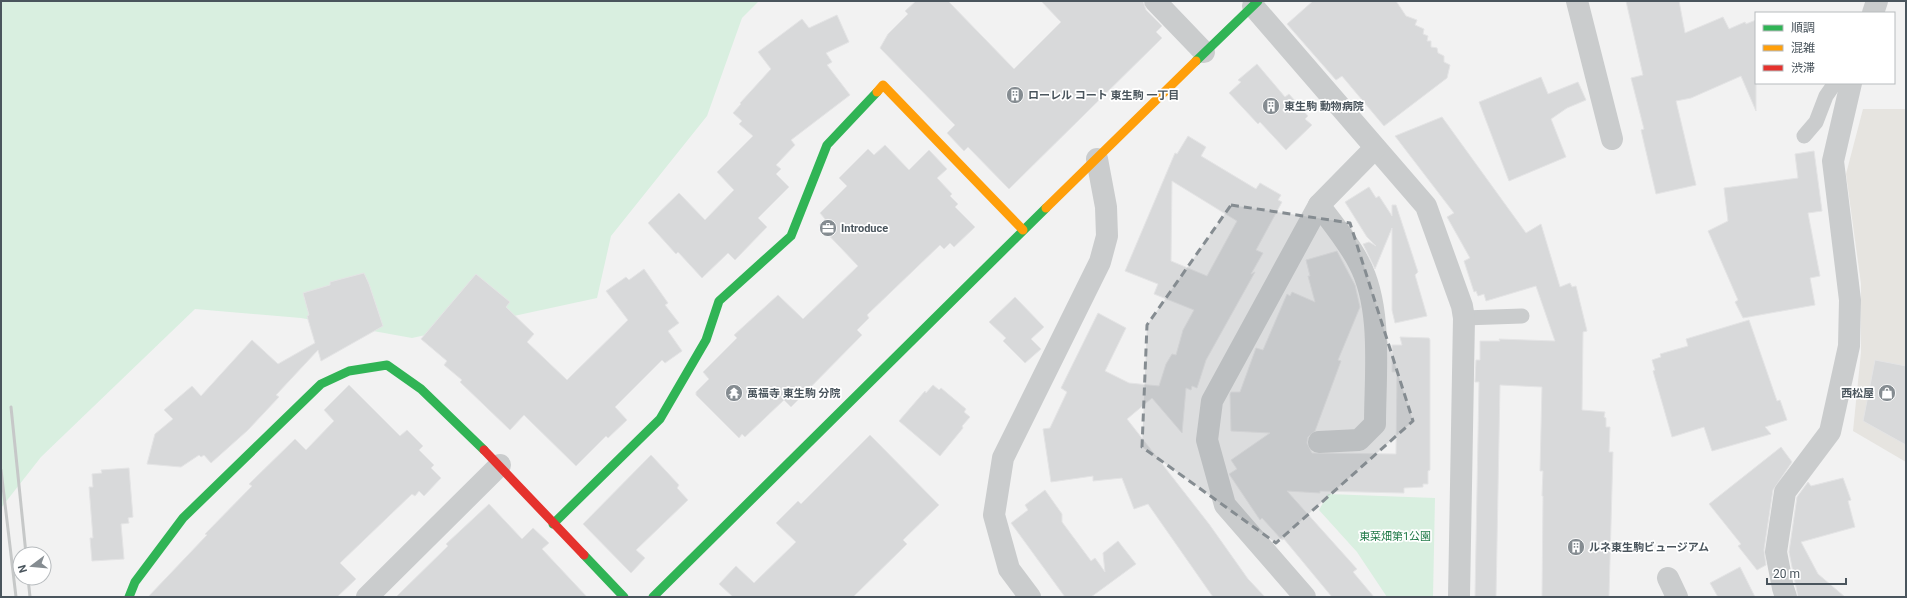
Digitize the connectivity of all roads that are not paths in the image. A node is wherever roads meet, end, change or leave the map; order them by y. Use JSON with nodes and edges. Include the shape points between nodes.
{"nodes":[{"id":1,"x":1155,"y":1,"type":"edge"},
{"id":2,"x":1578,"y":1,"type":"edge"},
{"id":3,"x":1877,"y":1,"type":"edge"},
{"id":4,"x":1255,"y":4,"type":"edge"},
{"id":5,"x":1873,"y":12,"type":"edge"},
{"id":6,"x":1204,"y":52,"type":"junction"},
{"id":7,"x":1833,"y":84,"type":"edge"},
{"id":8,"x":1851,"y":84,"type":"edge"},
{"id":9,"x":1804,"y":136,"type":"dead end"},
{"id":10,"x":1612,"y":139,"type":"dead end"},
{"id":11,"x":1375,"y":148,"type":"junction"},
{"id":12,"x":1097,"y":159,"type":"junction"},
{"id":13,"x":1319,"y":205,"type":"junction"},
{"id":14,"x":1022,"y":230,"type":"junction"},
{"id":15,"x":1522,"y":316,"type":"dead end"},
{"id":16,"x":1464,"y":318,"type":"junction"},
{"id":17,"x":1319,"y":442,"type":"dead end"},
{"id":18,"x":500,"y":465,"type":"junction"},
{"id":19,"x":553,"y":524,"type":"junction"},
{"id":20,"x":129,"y":597,"type":"edge"},
{"id":21,"x":367,"y":597,"type":"edge"},
{"id":22,"x":624,"y":597,"type":"edge"},
{"id":23,"x":654,"y":597,"type":"edge"},
{"id":24,"x":1030,"y":597,"type":"edge"},
{"id":25,"x":1305,"y":597,"type":"edge"},
{"id":26,"x":1459,"y":597,"type":"edge"},
{"id":27,"x":1786,"y":597,"type":"edge"}],
"edges":[{"from":1,"to":6,"type":"street"},
{"from":2,"to":10,"type":"street"},
{"from":3,"to":5,"type":"street"},
{"from":4,"to":6,"type":"street"},
{"from":4,"to":11,"type":"street"},
{"from":6,"to":12,"type":"street"},
{"from":7,"to":9,"type":"lane","via":[[1816,122]]},
{"from":8,"to":27,"type":"street","via":[[1833,161],[1850,300],[1849,346],[1830,432],[1785,492],[1776,552]]},
{"from":11,"to":13,"type":"street"},
{"from":11,"to":16,"type":"street","via":[[1426,206]]},
{"from":12,"to":14,"type":"street"},
{"from":12,"to":24,"type":"street","via":[[1106,207],[1107,236],[1100,262],[1003,458],[994,515],[1009,569]]},
{"from":13,"to":17,"type":"street","via":[[1360,264],[1370,291],[1375,318],[1375,424],[1359,440]]},
{"from":13,"to":25,"type":"street","via":[[1212,401],[1207,440],[1225,505]]},
{"from":14,"to":19,"type":"street","via":[[883,85],[827,144],[791,236],[719,302],[706,340],[660,419]]},
{"from":14,"to":23,"type":"street"},
{"from":15,"to":16,"type":"lane"},
{"from":16,"to":26,"type":"street"},
{"from":18,"to":19,"type":"street"},
{"from":18,"to":20,"type":"street","via":[[421,389],[387,365],[350,370],[320,384],[183,518],[135,582]]},
{"from":18,"to":21,"type":"street"},
{"from":19,"to":22,"type":"street"}]}
